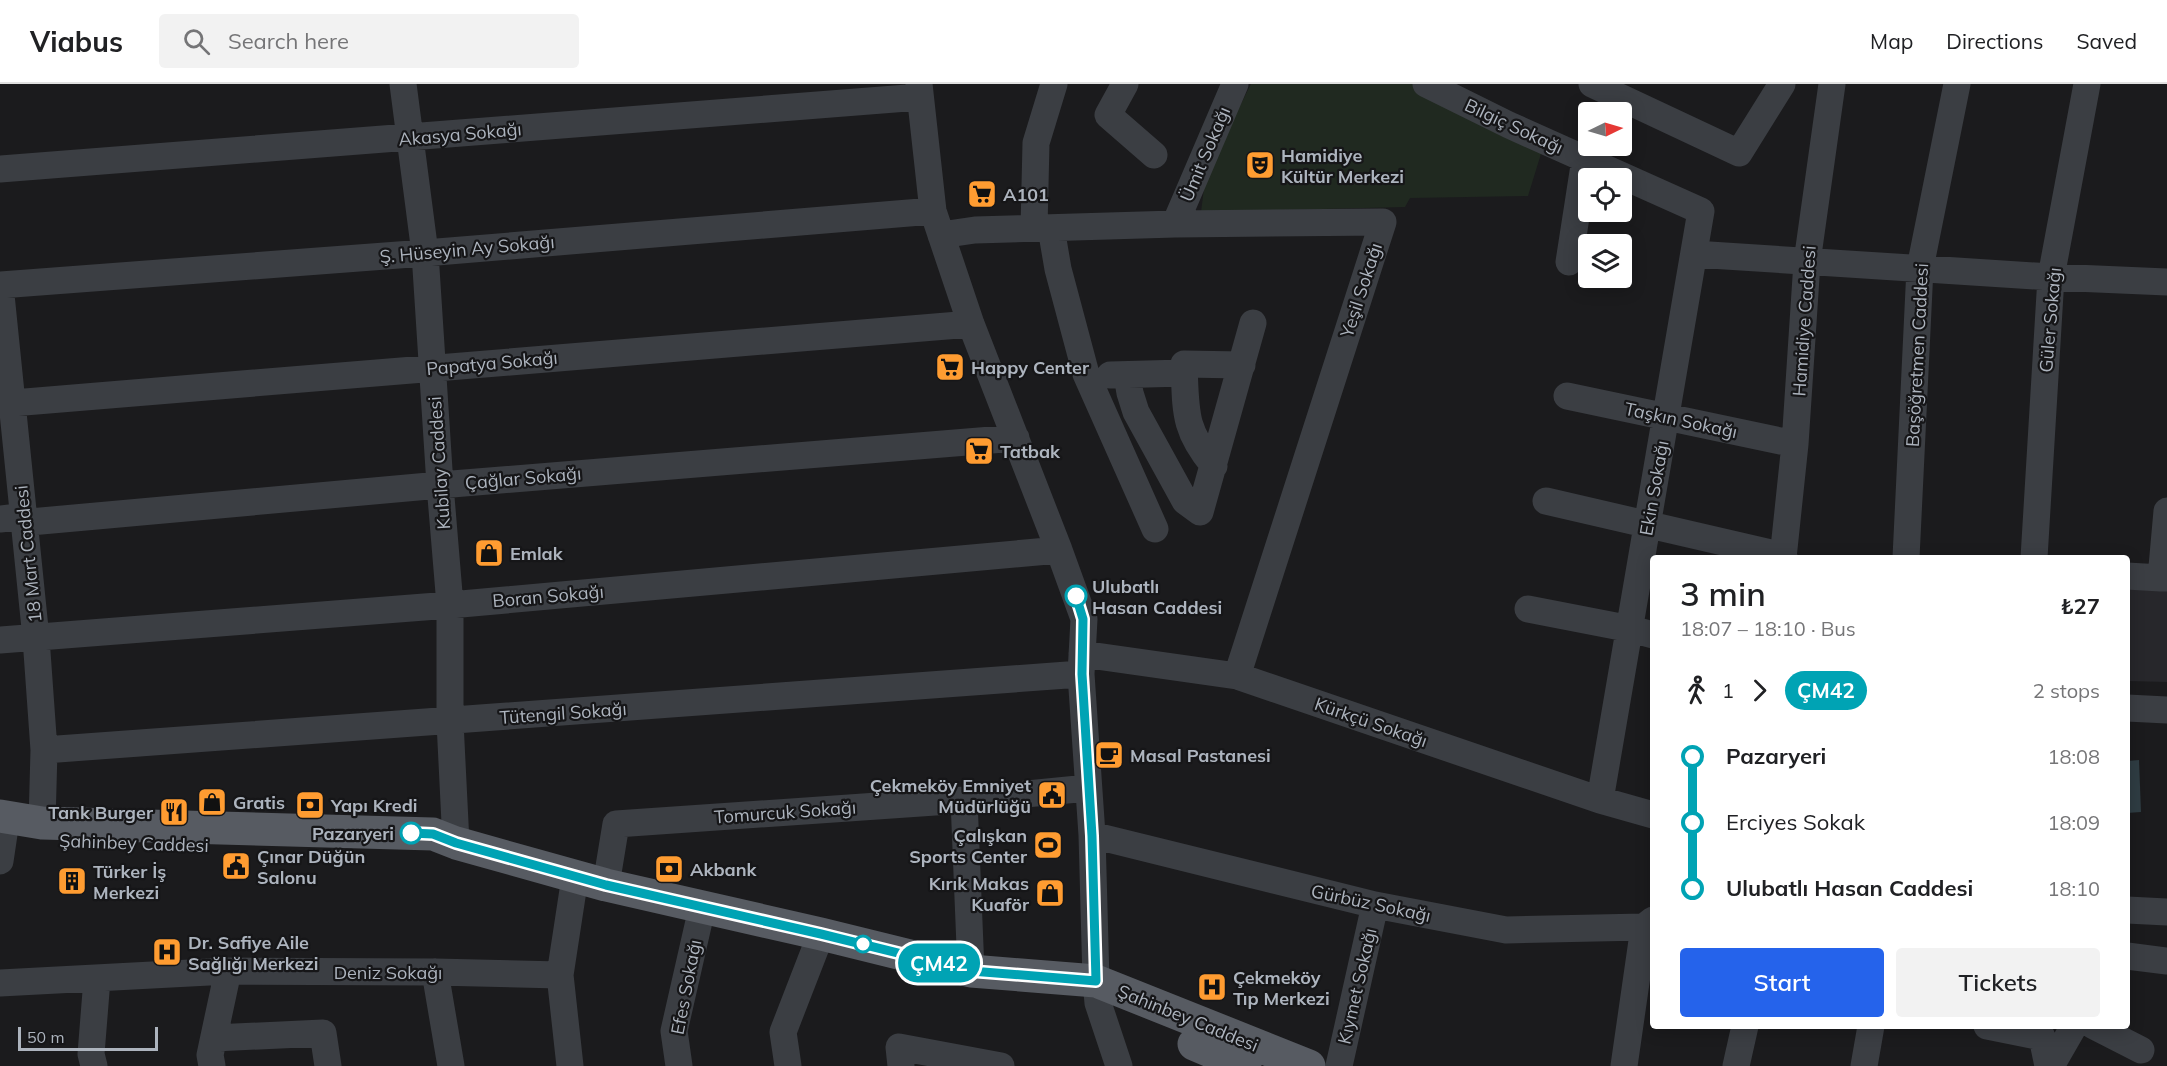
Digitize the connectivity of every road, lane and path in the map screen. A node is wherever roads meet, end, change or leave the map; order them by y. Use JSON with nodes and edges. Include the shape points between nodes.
{"nodes":[{"id":1,"x":404,"y":84,"type":"edge"},
{"id":2,"x":1054,"y":84,"type":"edge"},
{"id":3,"x":1125,"y":84,"type":"edge"},
{"id":4,"x":1235,"y":84,"type":"edge"},
{"id":5,"x":1426,"y":84,"type":"edge"},
{"id":6,"x":1592,"y":84,"type":"edge"},
{"id":7,"x":1782,"y":84,"type":"edge"},
{"id":8,"x":1832,"y":84,"type":"edge"},
{"id":9,"x":1957,"y":84,"type":"edge"},
{"id":10,"x":2087,"y":84,"type":"edge"},
{"id":11,"x":919,"y":91,"type":"edge"},
{"id":12,"x":411,"y":138,"type":"junction"},
{"id":13,"x":1154,"y":155,"type":"dead end"},
{"id":14,"x":1585,"y":159,"type":"junction"},
{"id":15,"x":0,"y":169,"type":"edge"},
{"id":16,"x":1701,"y":211,"type":"joint"},
{"id":17,"x":937,"y":223,"type":"junction"},
{"id":18,"x":1175,"y":224,"type":"junction"},
{"id":19,"x":1043,"y":228,"type":"junction"},
{"id":20,"x":425,"y":253,"type":"junction"},
{"id":21,"x":1694,"y":254,"type":"junction"},
{"id":22,"x":1569,"y":262,"type":"dead end"},
{"id":23,"x":1806,"y":262,"type":"junction"},
{"id":24,"x":1920,"y":268,"type":"junction"},
{"id":25,"x":2051,"y":277,"type":"junction"},
{"id":26,"x":2167,"y":282,"type":"edge"},
{"id":27,"x":0,"y":285,"type":"edge"},
{"id":28,"x":1253,"y":323,"type":"dead end"},
{"id":29,"x":971,"y":324,"type":"junction"},
{"id":30,"x":1242,"y":365,"type":"junction"},
{"id":31,"x":433,"y":368,"type":"junction"},
{"id":32,"x":1184,"y":373,"type":"junction"},
{"id":33,"x":1086,"y":374,"type":"junction"},
{"id":34,"x":1127,"y":375,"type":"junction"},
{"id":35,"x":1567,"y":396,"type":"dead end"},
{"id":36,"x":6,"y":404,"type":"edge"},
{"id":37,"x":1666,"y":416,"type":"junction"},
{"id":38,"x":1016,"y":438,"type":"junction"},
{"id":39,"x":1795,"y":444,"type":"junction"},
{"id":40,"x":1214,"y":466,"type":"junction"},
{"id":41,"x":440,"y":485,"type":"junction"},
{"id":42,"x":1546,"y":501,"type":"dead end"},
{"id":43,"x":2167,"y":511,"type":"edge"},
{"id":44,"x":18,"y":520,"type":"edge"},
{"id":45,"x":1648,"y":525,"type":"junction"},
{"id":46,"x":1155,"y":529,"type":"dead end"},
{"id":47,"x":1059,"y":550,"type":"junction"},
{"id":48,"x":1776,"y":555,"type":"edge"},
{"id":49,"x":1784,"y":555,"type":"edge"},
{"id":50,"x":1906,"y":555,"type":"edge"},
{"id":51,"x":2034,"y":555,"type":"edge"},
{"id":52,"x":2130,"y":576,"type":"edge"},
{"id":53,"x":2164,"y":578,"type":"edge"},
{"id":54,"x":450,"y":605,"type":"junction"},
{"id":55,"x":1528,"y":609,"type":"dead end"},
{"id":56,"x":1642,"y":632,"type":"edge"},
{"id":57,"x":36,"y":638,"type":"junction"},
{"id":58,"x":0,"y":640,"type":"edge"},
{"id":59,"x":1082,"y":664,"type":"junction"},
{"id":60,"x":1237,"y":676,"type":"junction"},
{"id":61,"x":2130,"y":708,"type":"edge"},
{"id":62,"x":2167,"y":710,"type":"edge"},
{"id":63,"x":450,"y":722,"type":"junction"},
{"id":64,"x":44,"y":750,"type":"junction"},
{"id":65,"x":1088,"y":789,"type":"junction"},
{"id":66,"x":964,"y":800,"type":"junction"},
{"id":67,"x":1600,"y":801,"type":"junction"},
{"id":68,"x":1650,"y":814,"type":"edge"},
{"id":69,"x":42,"y":823,"type":"junction"},
{"id":70,"x":1,"y":836,"type":"edge"},
{"id":71,"x":1092,"y":836,"type":"junction"},
{"id":72,"x":456,"y":843,"type":"junction"},
{"id":73,"x":590,"y":881,"type":"junction"},
{"id":74,"x":1375,"y":905,"type":"junction"},
{"id":75,"x":702,"y":908,"type":"junction"},
{"id":76,"x":2130,"y":910,"type":"edge"},
{"id":77,"x":2167,"y":912,"type":"edge"},
{"id":78,"x":1648,"y":924,"type":"edge"},
{"id":79,"x":821,"y":934,"type":"junction"},
{"id":80,"x":2130,"y":956,"type":"edge"},
{"id":81,"x":2167,"y":960,"type":"edge"},
{"id":82,"x":228,"y":971,"type":"junction"},
{"id":83,"x":971,"y":971,"type":"junction"},
{"id":84,"x":435,"y":972,"type":"junction"},
{"id":85,"x":560,"y":975,"type":"junction"},
{"id":86,"x":97,"y":979,"type":"junction"},
{"id":87,"x":0,"y":983,"type":"edge"},
{"id":88,"x":1097,"y":992,"type":"junction"},
{"id":89,"x":1744,"y":1029,"type":"edge"},
{"id":90,"x":1870,"y":1029,"type":"edge"},
{"id":91,"x":2021,"y":1029,"type":"edge"},
{"id":92,"x":2072,"y":1029,"type":"edge"},
{"id":93,"x":2100,"y":1029,"type":"edge"},
{"id":94,"x":2043,"y":1031,"type":"edge"},
{"id":95,"x":214,"y":1038,"type":"junction"},
{"id":96,"x":2140,"y":1050,"type":"dead end"},
{"id":97,"x":900,"y":1056,"type":"edge"},
{"id":98,"x":92,"y":1060,"type":"edge"},
{"id":99,"x":212,"y":1066,"type":"edge"},
{"id":100,"x":328,"y":1066,"type":"edge"},
{"id":101,"x":451,"y":1066,"type":"edge"},
{"id":102,"x":570,"y":1066,"type":"edge"},
{"id":103,"x":679,"y":1066,"type":"edge"},
{"id":104,"x":788,"y":1066,"type":"edge"},
{"id":105,"x":1001,"y":1066,"type":"edge"},
{"id":106,"x":1119,"y":1066,"type":"edge"},
{"id":107,"x":1245,"y":1066,"type":"edge"},
{"id":108,"x":1309,"y":1066,"type":"edge"},
{"id":109,"x":1339,"y":1066,"type":"edge"},
{"id":110,"x":1624,"y":1066,"type":"edge"},
{"id":111,"x":1736,"y":1066,"type":"edge"},
{"id":112,"x":1864,"y":1066,"type":"edge"},
{"id":113,"x":2050,"y":1066,"type":"edge"}],
"edges":[{"from":1,"to":12,"type":"street","name":"Kubilay Caddesi"},
{"from":2,"to":19,"type":"street","via":[[1036,143]]},
{"from":3,"to":13,"type":"street","via":[[1108,115]]},
{"from":4,"to":18,"type":"street","name":"Ümit Sokağı"},
{"from":5,"to":14,"type":"street","name":"Bilgiç Sokağı"},
{"from":6,"to":7,"type":"street","via":[[1740,153]]},
{"from":8,"to":23,"type":"street","name":"Hamidiye Caddesi"},
{"from":9,"to":24,"type":"street","name":"Başöğretmen Caddesi"},
{"from":10,"to":25,"type":"street","name":"Güler Sokağı"},
{"from":11,"to":12,"type":"street","name":"Akasya Sokağı"},
{"from":11,"to":17,"type":"street"},
{"from":12,"to":15,"type":"street","name":"Akasya Sokağı"},
{"from":12,"to":20,"type":"street","name":"Kubilay Caddesi"},
{"from":14,"to":16,"type":"street","name":"Bilgiç Sokağı"},
{"from":14,"to":22,"type":"street"},
{"from":16,"to":21,"type":"street","name":"Ekin Sokağı"},
{"from":17,"to":19,"type":"street","name":"Yeşil Sokağı","via":[[975,230]]},
{"from":17,"to":20,"type":"street","name":"Ş. Hüseyin Ay Sokağı"},
{"from":17,"to":29,"type":"street"},
{"from":18,"to":19,"type":"street","name":"Yeşil Sokağı"},
{"from":18,"to":60,"type":"street","name":"Yeşil Sokağı","via":[[1383,222]]},
{"from":19,"to":33,"type":"street"},
{"from":20,"to":27,"type":"street","name":"Ş. Hüseyin Ay Sokağı"},
{"from":20,"to":31,"type":"street","name":"Kubilay Caddesi"},
{"from":21,"to":23,"type":"street"},
{"from":21,"to":37,"type":"street","name":"Ekin Sokağı"},
{"from":23,"to":24,"type":"street"},
{"from":23,"to":39,"type":"street","name":"Hamidiye Caddesi"},
{"from":24,"to":25,"type":"street"},
{"from":24,"to":50,"type":"street","name":"Başöğretmen Caddesi"},
{"from":25,"to":26,"type":"street"},
{"from":25,"to":51,"type":"street","name":"Güler Sokağı"},
{"from":27,"to":36,"type":"street","name":"18 Mart Caddesi"},
{"from":28,"to":30,"type":"street"},
{"from":29,"to":31,"type":"street","name":"Papatya Sokağı"},
{"from":29,"to":38,"type":"street"},
{"from":30,"to":32,"type":"street","via":[[1184,364]]},
{"from":30,"to":40,"type":"street"},
{"from":31,"to":36,"type":"street","name":"Papatya Sokağı"},
{"from":31,"to":41,"type":"street","name":"Kubilay Caddesi"},
{"from":32,"to":34,"type":"street"},
{"from":32,"to":40,"type":"street","via":[[1191,429]]},
{"from":33,"to":34,"type":"street"},
{"from":33,"to":46,"type":"street"},
{"from":34,"to":40,"type":"street","via":[[1136,412],[1185,501],[1200,512]]},
{"from":35,"to":37,"type":"street","name":"Taşkın Sokağı"},
{"from":36,"to":44,"type":"street","name":"18 Mart Caddesi"},
{"from":37,"to":39,"type":"street","name":"Taşkın Sokağı"},
{"from":37,"to":45,"type":"street","name":"Ekin Sokağı"},
{"from":38,"to":41,"type":"street","name":"Çağlar Sokağı"},
{"from":38,"to":47,"type":"street"},
{"from":39,"to":49,"type":"street","name":"Hamidiye Caddesi"},
{"from":41,"to":44,"type":"street","name":"Çağlar Sokağı"},
{"from":41,"to":54,"type":"street","name":"Kubilay Caddesi"},
{"from":42,"to":45,"type":"street"},
{"from":43,"to":53,"type":"street"},
{"from":44,"to":57,"type":"street","name":"18 Mart Caddesi"},
{"from":45,"to":48,"type":"street"},
{"from":45,"to":56,"type":"street","name":"Ekin Sokağı"},
{"from":47,"to":54,"type":"street","name":"Boran Sokağı"},
{"from":47,"to":59,"type":"street","via":[[1083,619]]},
{"from":52,"to":53,"type":"street"},
{"from":54,"to":57,"type":"street","name":"Boran Sokağı"},
{"from":54,"to":63,"type":"street","name":"Kubilay Caddesi"},
{"from":55,"to":56,"type":"street"},
{"from":56,"to":67,"type":"street","name":"Ekin Sokağı"},
{"from":57,"to":58,"type":"street","name":"Boran Sokağı"},
{"from":57,"to":64,"type":"street","name":"18 Mart Caddesi"},
{"from":59,"to":60,"type":"street","name":"Kürkçü Sokağı"},
{"from":59,"to":63,"type":"street","name":"Tütengil Sokağı"},
{"from":59,"to":65,"type":"street"},
{"from":60,"to":67,"type":"street","name":"Kürkçü Sokağı"},
{"from":61,"to":62,"type":"street"},
{"from":63,"to":64,"type":"street","name":"Tütengil Sokağı"},
{"from":63,"to":72,"type":"street","name":"Kubilay Caddesi"},
{"from":64,"to":69,"type":"street","name":"18 Mart Caddesi"},
{"from":65,"to":66,"type":"street","name":"Tomurcuk Sokağı"},
{"from":65,"to":71,"type":"street"},
{"from":66,"to":73,"type":"street","name":"Tomurcuk Sokağı","via":[[616,824]]},
{"from":66,"to":83,"type":"street"},
{"from":67,"to":68,"type":"street","name":"Kürkçü Sokağı"},
{"from":69,"to":70,"type":"main road"},
{"from":69,"to":72,"type":"main road","via":[[433,834]]},
{"from":70,"to":72,"type":"main road","name":"Şahinbey Caddesi","via":[[438,852]]},
{"from":71,"to":74,"type":"street","name":"Gürbüz Sokağı"},
{"from":71,"to":88,"type":"street"},
{"from":72,"to":73,"type":"main road","name":"Şahinbey Caddesi"},
{"from":73,"to":75,"type":"main road","name":"Şahinbey Caddesi"},
{"from":73,"to":85,"type":"street"},
{"from":74,"to":78,"type":"street","name":"Gürbüz Sokağı","via":[[1506,930]]},
{"from":74,"to":109,"type":"street","name":"Kıymet Sokağı"},
{"from":75,"to":79,"type":"main road","name":"Şahinbey Caddesi"},
{"from":75,"to":103,"type":"street","name":"Efes Sokağı","via":[[674,1031]]},
{"from":76,"to":77,"type":"street"},
{"from":78,"to":110,"type":"street"},
{"from":79,"to":83,"type":"main road","name":"Şahinbey Caddesi"},
{"from":79,"to":104,"type":"street","via":[[783,1032]]},
{"from":80,"to":81,"type":"street"},
{"from":82,"to":84,"type":"street","name":"Deniz Sokağı"},
{"from":82,"to":86,"type":"street","name":"Deniz Sokağı"},
{"from":82,"to":95,"type":"street"},
{"from":83,"to":88,"type":"main road","name":"Şahinbey Caddesi"},
{"from":84,"to":85,"type":"street","name":"Deniz Sokağı"},
{"from":84,"to":101,"type":"street"},
{"from":85,"to":102,"type":"street"},
{"from":86,"to":87,"type":"street","name":"Deniz Sokağı"},
{"from":86,"to":98,"type":"street"},
{"from":88,"to":106,"type":"street"},
{"from":88,"to":107,"type":"main road"},
{"from":88,"to":108,"type":"main road","name":"Şahinbey Caddesi"},
{"from":89,"to":111,"type":"street"},
{"from":90,"to":112,"type":"street"},
{"from":91,"to":94,"type":"street"},
{"from":92,"to":113,"type":"street"},
{"from":93,"to":96,"type":"street"},
{"from":94,"to":113,"type":"street"},
{"from":95,"to":99,"type":"street"},
{"from":95,"to":100,"type":"street","via":[[323,1033]]},
{"from":97,"to":105,"type":"street"}]}
